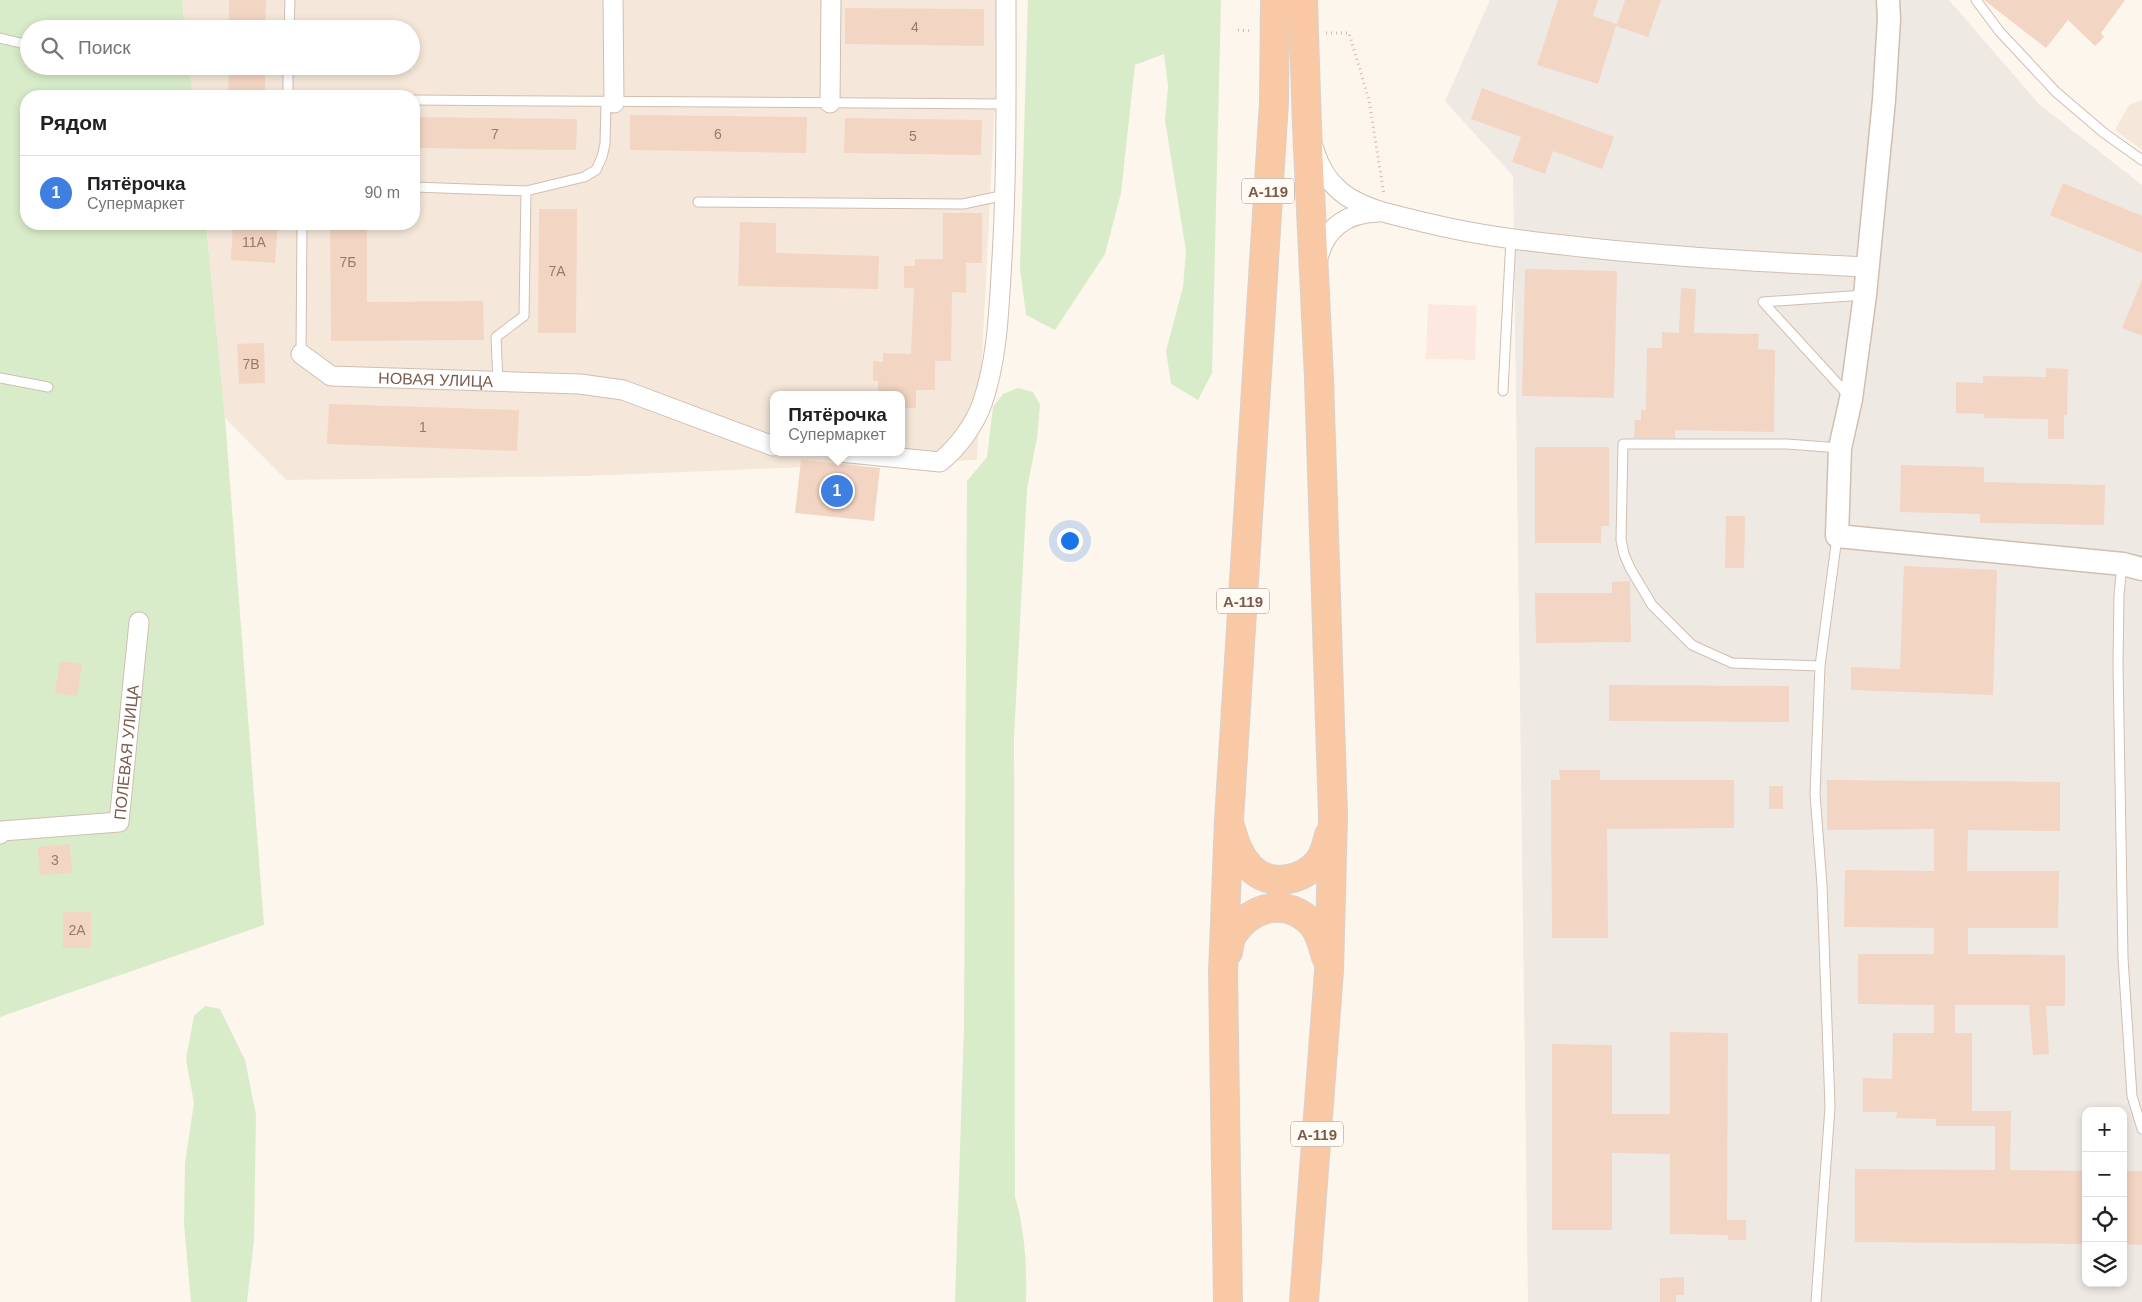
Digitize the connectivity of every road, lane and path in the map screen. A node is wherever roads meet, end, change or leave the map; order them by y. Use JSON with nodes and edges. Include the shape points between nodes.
{"nodes":[{"id":1,"x":290,"y":0,"type":"edge"},
{"id":2,"x":613,"y":0,"type":"edge"},
{"id":3,"x":831,"y":0,"type":"edge"},
{"id":4,"x":1006,"y":0,"type":"edge"},
{"id":5,"x":1275,"y":0,"type":"edge"},
{"id":6,"x":1303,"y":0,"type":"edge"},
{"id":7,"x":1888,"y":0,"type":"edge"},
{"id":8,"x":1976,"y":0,"type":"edge"},
{"id":9,"x":289,"y":20,"type":"edge"},
{"id":10,"x":1238,"y":30,"type":"dead end"},
{"id":11,"x":1254,"y":31,"type":"dead end"},
{"id":12,"x":1321,"y":33,"type":"dead end"},
{"id":13,"x":0,"y":38,"type":"edge"},
{"id":14,"x":20,"y":43,"type":"edge"},
{"id":15,"x":288,"y":75,"type":"edge"},
{"id":16,"x":288,"y":90,"type":"edge"},
{"id":17,"x":420,"y":100,"type":"edge"},
{"id":18,"x":610,"y":103,"type":"junction"},
{"id":19,"x":830,"y":103,"type":"junction"},
{"id":20,"x":1006,"y":104,"type":"junction"},
{"id":21,"x":1307,"y":127,"type":"junction"},
{"id":22,"x":2142,"y":160,"type":"edge"},
{"id":23,"x":420,"y":187,"type":"edge"},
{"id":24,"x":526,"y":191,"type":"junction"},
{"id":25,"x":1005,"y":195,"type":"junction"},
{"id":26,"x":698,"y":202,"type":"dead end"},
{"id":27,"x":1385,"y":212,"type":"junction"},
{"id":28,"x":302,"y":230,"type":"edge"},
{"id":29,"x":1511,"y":238,"type":"junction"},
{"id":30,"x":1868,"y":267,"type":"junction"},
{"id":31,"x":1315,"y":275,"type":"junction"},
{"id":32,"x":1866,"y":295,"type":"junction"},
{"id":33,"x":301,"y":354,"type":"joint"},
{"id":34,"x":0,"y":378,"type":"edge"},
{"id":35,"x":498,"y":381,"type":"junction"},
{"id":36,"x":48,"y":387,"type":"dead end"},
{"id":37,"x":1503,"y":391,"type":"dead end"},
{"id":38,"x":1851,"y":399,"type":"junction"},
{"id":39,"x":770,"y":445,"type":"edge"},
{"id":40,"x":1840,"y":448,"type":"junction"},
{"id":41,"x":880,"y":456,"type":"edge"},
{"id":42,"x":1837,"y":536,"type":"junction"},
{"id":43,"x":2132,"y":566,"type":"edge"},
{"id":44,"x":139,"y":622,"type":"dead end"},
{"id":45,"x":1820,"y":666,"type":"junction"},
{"id":46,"x":1333,"y":816,"type":"junction"},
{"id":47,"x":1229,"y":820,"type":"junction"},
{"id":48,"x":0,"y":834,"type":"edge"},
{"id":49,"x":1329,"y":971,"type":"junction"},
{"id":50,"x":1223,"y":972,"type":"junction"},
{"id":51,"x":2142,"y":1129,"type":"edge"},
{"id":52,"x":1228,"y":1302,"type":"edge"},
{"id":53,"x":1304,"y":1302,"type":"edge"},
{"id":54,"x":1816,"y":1302,"type":"edge"}],
"edges":[{"from":1,"to":9,"type":"lane"},
{"from":2,"to":18,"type":"street"},
{"from":3,"to":19,"type":"street"},
{"from":4,"to":20,"type":"street"},
{"from":5,"to":47,"type":"highway","number":"А-119","via":[[1274,102]]},
{"from":6,"to":21,"type":"highway","number":"А-119"},
{"from":7,"to":30,"type":"street","via":[[1884,100]]},
{"from":8,"to":22,"type":"lane","via":[[2000,32],[2056,92]]},
{"from":10,"to":11,"type":"path"},
{"from":12,"to":27,"type":"path","via":[[1349,34],[1369,100]]},
{"from":13,"to":14,"type":"lane"},
{"from":15,"to":16,"type":"lane"},
{"from":17,"to":18,"type":"lane"},
{"from":18,"to":19,"type":"lane"},
{"from":18,"to":24,"type":"lane","via":[[605,144],[596,170],[584,177]]},
{"from":19,"to":20,"type":"lane"},
{"from":20,"to":25,"type":"street"},
{"from":21,"to":27,"type":"street","via":[[1324,176],[1348,197]]},
{"from":21,"to":31,"type":"highway","number":"А-119"},
{"from":23,"to":24,"type":"lane"},
{"from":24,"to":35,"type":"lane","via":[[524,316],[496,337]]},
{"from":25,"to":26,"type":"lane","via":[[963,204]]},
{"from":25,"to":41,"type":"street","via":[[997,327],[990,376],[981,406],[951,453],[940,462]]},
{"from":27,"to":29,"type":"street","via":[[1458,231]]},
{"from":27,"to":31,"type":"street","via":[[1363,212],[1338,225],[1323,246]]},
{"from":28,"to":33,"type":"lane"},
{"from":29,"to":30,"type":"street","via":[[1694,258]]},
{"from":29,"to":37,"type":"lane"},
{"from":30,"to":32,"type":"street"},
{"from":31,"to":46,"type":"highway","number":"А-119"},
{"from":32,"to":38,"type":"street"},
{"from":32,"to":38,"type":"lane","via":[[1763,302]]},
{"from":33,"to":35,"type":"street","name":"НОВАЯ УЛИЦА","via":[[331,376]]},
{"from":34,"to":36,"type":"lane"},
{"from":35,"to":39,"type":"street","name":"НОВАЯ УЛИЦА","via":[[580,384],[632,394]]},
{"from":38,"to":40,"type":"street"},
{"from":40,"to":42,"type":"street"},
{"from":40,"to":45,"type":"lane","via":[[1786,444],[1623,444],[1621,540],[1630,568],[1652,605],[1692,645],[1732,663]]},
{"from":42,"to":43,"type":"street"},
{"from":42,"to":45,"type":"lane"},
{"from":43,"to":51,"type":"lane","via":[[2119,595],[2123,958],[2132,1096]]},
{"from":44,"to":48,"type":"street","name":"ПОЛЕВАЯ УЛИЦА","via":[[119,822],[2,831]]},
{"from":45,"to":54,"type":"lane","via":[[1815,794],[1822,885],[1830,1107]]},
{"from":46,"to":47,"type":"highway","via":[[1328,842],[1320,860],[1306,873],[1288,880],[1269,879],[1251,869],[1237,850]]},
{"from":46,"to":49,"type":"highway","number":"А-119"},
{"from":47,"to":50,"type":"highway","number":"А-119"},
{"from":49,"to":50,"type":"highway","via":[[1323,946],[1313,925],[1294,910],[1272,906],[1250,915],[1232,934]]},
{"from":49,"to":53,"type":"highway","number":"А-119"},
{"from":50,"to":52,"type":"highway","number":"А-119"}]}
